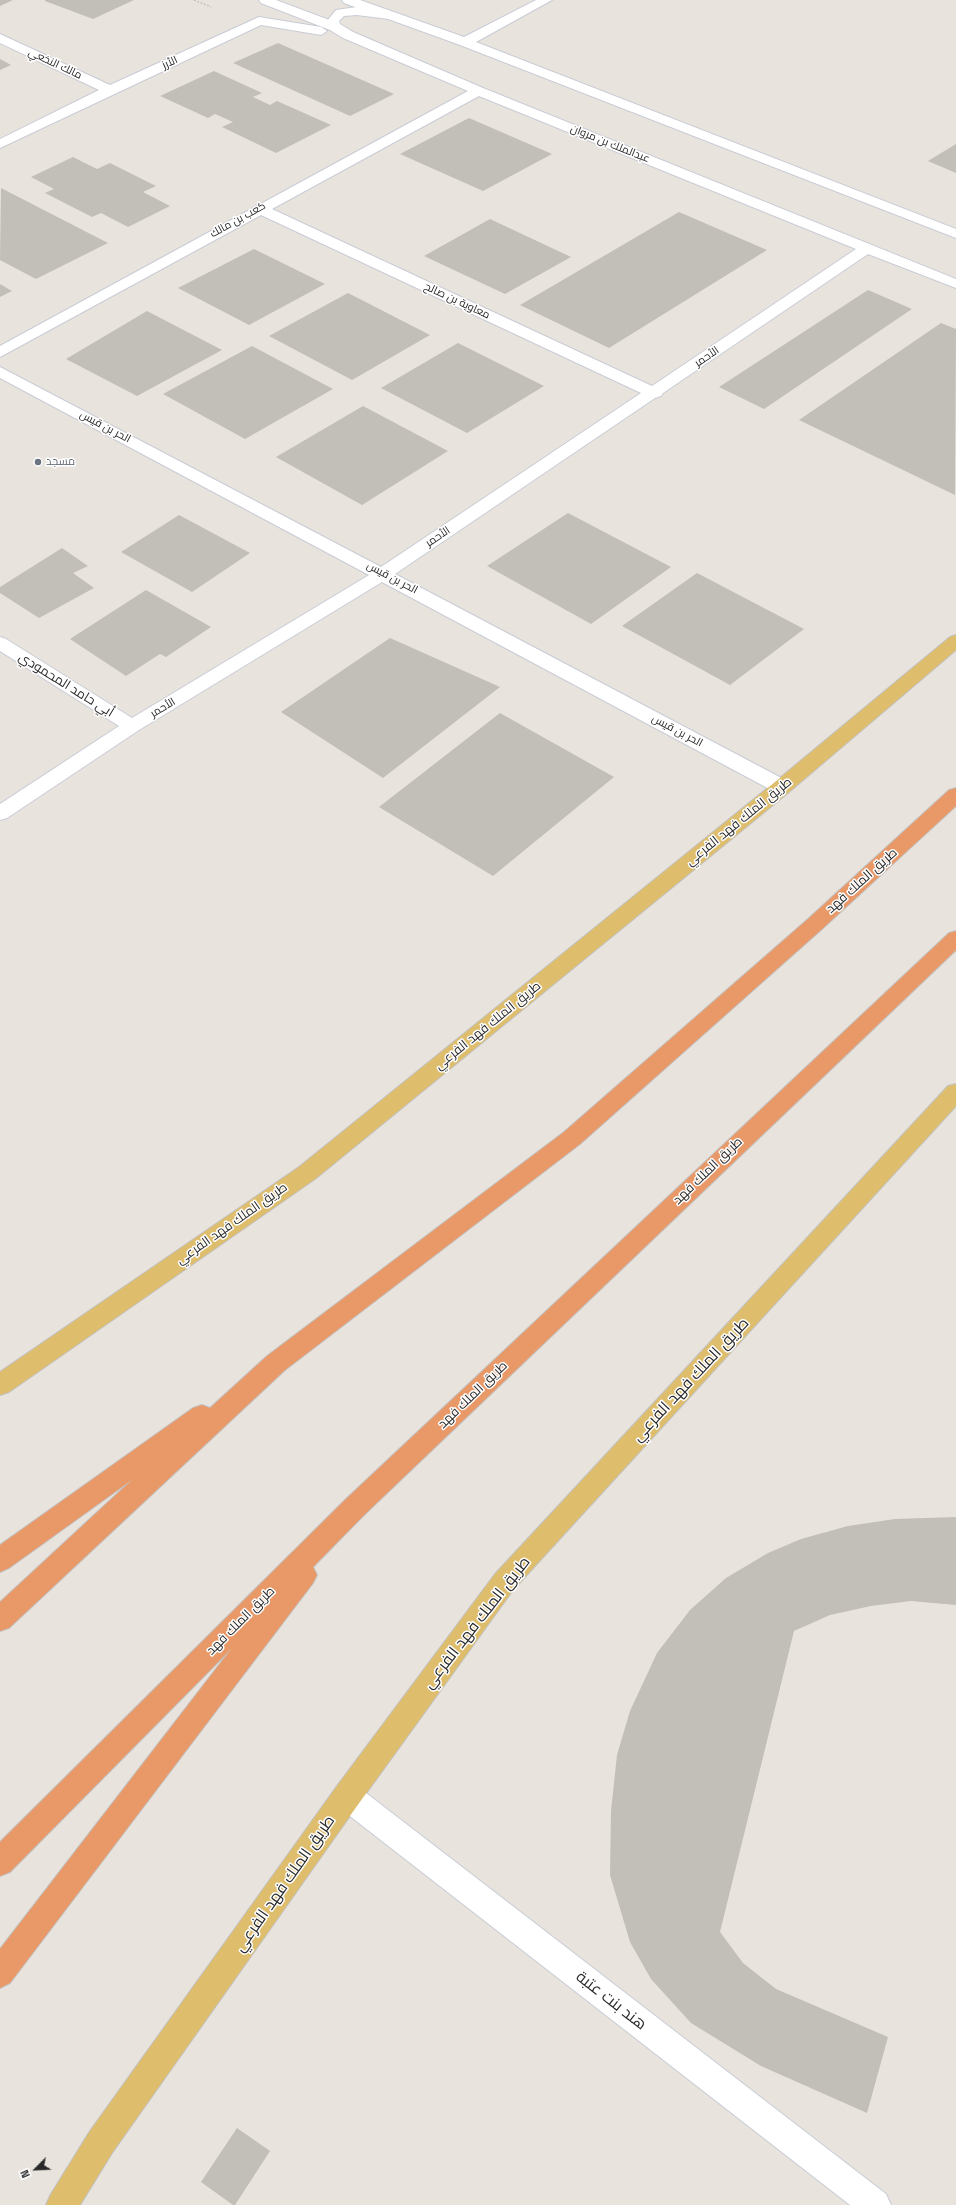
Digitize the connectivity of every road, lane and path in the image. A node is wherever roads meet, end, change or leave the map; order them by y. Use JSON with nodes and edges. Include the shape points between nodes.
{"nodes":[{"id":1,"x":194,"y":0,"type":"edge"},
{"id":2,"x":265,"y":0,"type":"edge"},
{"id":3,"x":348,"y":0,"type":"edge"},
{"id":4,"x":546,"y":0,"type":"edge"},
{"id":5,"x":214,"y":9,"type":"dead end"},
{"id":6,"x":389,"y":15,"type":"junction"},
{"id":7,"x":335,"y":27,"type":"junction"},
{"id":8,"x":348,"y":35,"type":"junction"},
{"id":9,"x":0,"y":38,"type":"edge"},
{"id":10,"x":465,"y":42,"type":"junction"},
{"id":11,"x":110,"y":90,"type":"junction"},
{"id":12,"x":478,"y":90,"type":"junction"},
{"id":13,"x":0,"y":144,"type":"edge"},
{"id":14,"x":259,"y":209,"type":"junction"},
{"id":15,"x":956,"y":234,"type":"edge"},
{"id":16,"x":868,"y":247,"type":"junction"},
{"id":17,"x":956,"y":284,"type":"edge"},
{"id":18,"x":0,"y":352,"type":"edge"},
{"id":19,"x":0,"y":372,"type":"edge"},
{"id":20,"x":655,"y":393,"type":"junction"},
{"id":21,"x":383,"y":574,"type":"junction"},
{"id":22,"x":956,"y":641,"type":"edge"},
{"id":23,"x":0,"y":643,"type":"edge"},
{"id":24,"x":132,"y":726,"type":"junction"},
{"id":25,"x":782,"y":787,"type":"junction"},
{"id":26,"x":956,"y":795,"type":"edge"},
{"id":27,"x":0,"y":813,"type":"edge"},
{"id":28,"x":956,"y":938,"type":"edge"},
{"id":29,"x":956,"y":1092,"type":"edge"},
{"id":30,"x":276,"y":1363,"type":"junction"},
{"id":31,"x":0,"y":1385,"type":"edge"},
{"id":32,"x":355,"y":1507,"type":"junction"},
{"id":33,"x":0,"y":1560,"type":"edge"},
{"id":34,"x":0,"y":1618,"type":"edge"},
{"id":35,"x":347,"y":1796,"type":"junction"},
{"id":36,"x":0,"y":1862,"type":"edge"},
{"id":37,"x":0,"y":1973,"type":"edge"},
{"id":38,"x":62,"y":2205,"type":"edge"},
{"id":39,"x":874,"y":2205,"type":"edge"}],
"edges":[{"from":1,"to":5,"type":"path"},
{"from":2,"to":7,"type":"street","name":"عبدالملك بن مروان"},
{"from":3,"to":6,"type":"street"},
{"from":4,"to":10,"type":"street"},
{"from":6,"to":7,"type":"street","via":[[340,13],[333,21]]},
{"from":6,"to":10,"type":"street"},
{"from":7,"to":8,"type":"street","name":"عبدالملك بن مروان"},
{"from":8,"to":11,"type":"street","name":"الأرز","via":[[259,22]]},
{"from":8,"to":12,"type":"street","name":"عبدالملك بن مروان"},
{"from":9,"to":11,"type":"street","name":"مالك النخعي"},
{"from":10,"to":15,"type":"street"},
{"from":11,"to":13,"type":"street","name":"الأرز"},
{"from":12,"to":14,"type":"street","name":"كعب بن مالك"},
{"from":12,"to":16,"type":"street","name":"عبدالملك بن مروان"},
{"from":14,"to":18,"type":"street","name":"كعب بن مالك"},
{"from":14,"to":20,"type":"street","name":"معاوية بن صالح"},
{"from":16,"to":17,"type":"street","name":"عبدالملك بن مروان"},
{"from":16,"to":20,"type":"street","name":"الأحمر"},
{"from":19,"to":21,"type":"street","name":"الحر بن قيس"},
{"from":20,"to":21,"type":"street","name":"الأحمر"},
{"from":21,"to":24,"type":"street","name":"الأحمر"},
{"from":21,"to":25,"type":"street","name":"الحر بن قيس"},
{"from":22,"to":25,"type":"main road","name":"طريق الملك فهد الفرعي"},
{"from":23,"to":24,"type":"street","name":"أبي حامد المحمودي"},
{"from":24,"to":27,"type":"street","name":"الأحمر"},
{"from":25,"to":31,"type":"main road","name":"طريق الملك فهد الفرعي","via":[[307,1173]]},
{"from":26,"to":30,"type":"highway","name":"طريق الملك فهد","via":[[809,930],[572,1138]]},
{"from":28,"to":32,"type":"highway","name":"طريق الملك فهد"},
{"from":29,"to":35,"type":"main road","name":"طريق الملك فهد الفرعي","via":[[504,1582]]},
{"from":30,"to":33,"type":"highway"},
{"from":30,"to":34,"type":"highway","name":"طريق الملك فهد"},
{"from":32,"to":36,"type":"highway","name":"طريق الملك فهد"},
{"from":32,"to":37,"type":"highway"},
{"from":35,"to":38,"type":"main road","name":"طريق الملك فهد الفرعي","via":[[101,2142]]},
{"from":35,"to":39,"type":"street","name":"هند بنت عتبة"}]}
